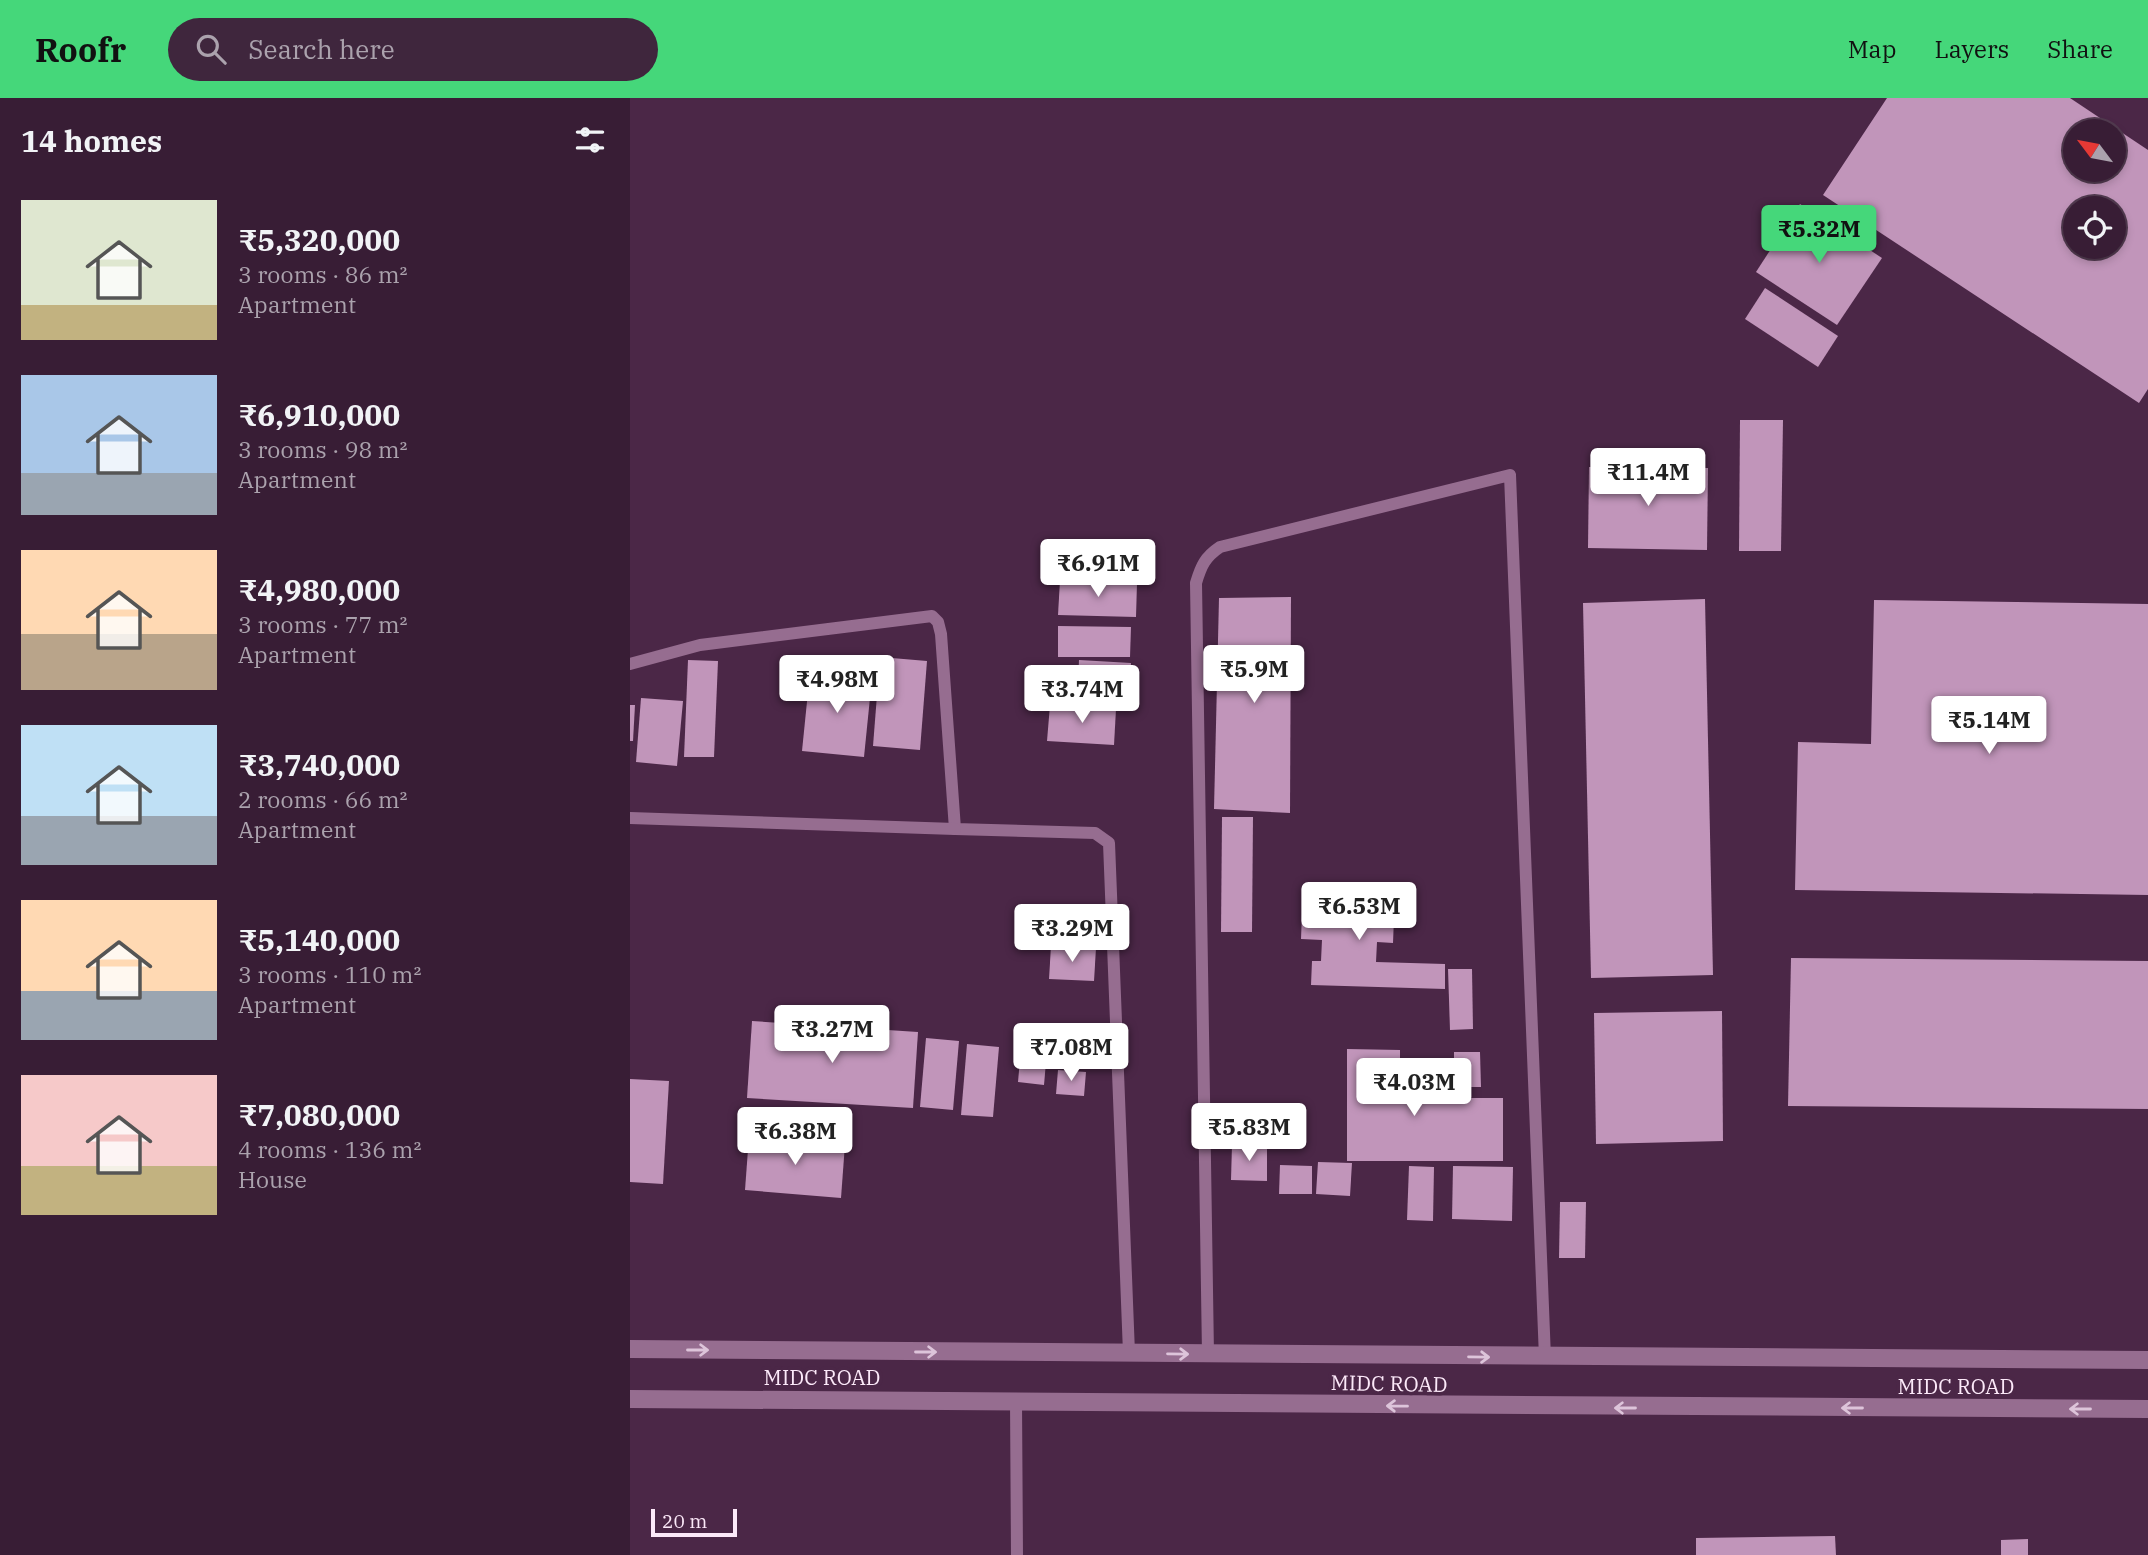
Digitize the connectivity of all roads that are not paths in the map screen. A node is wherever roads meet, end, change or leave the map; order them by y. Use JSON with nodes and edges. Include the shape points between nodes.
{"nodes":[{"id":1,"x":630,"y":664,"type":"edge"},
{"id":2,"x":630,"y":818,"type":"edge"},
{"id":3,"x":955,"y":829,"type":"junction"},
{"id":4,"x":630,"y":1349,"type":"edge"},
{"id":5,"x":1129,"y":1353,"type":"junction"},
{"id":6,"x":1209,"y":1354,"type":"junction"},
{"id":7,"x":1545,"y":1358,"type":"junction"},
{"id":8,"x":2148,"y":1360,"type":"edge"},
{"id":9,"x":630,"y":1399,"type":"edge"},
{"id":10,"x":1016,"y":1401,"type":"junction"},
{"id":11,"x":2148,"y":1409,"type":"edge"},
{"id":12,"x":1017,"y":1555,"type":"edge"}],
"edges":[{"from":1,"to":3,"type":"lane","via":[[700,645],[932,616],[941,634]]},
{"from":2,"to":3,"type":"lane"},
{"from":3,"to":5,"type":"lane","via":[[1095,833],[1109,843]]},
{"from":4,"to":5,"type":"main road","name":"MIDC ROAD","one_way":true},
{"from":5,"to":6,"type":"main road","name":"MIDC ROAD","one_way":true},
{"from":6,"to":7,"type":"main road","name":"MIDC ROAD","one_way":true},
{"from":6,"to":7,"type":"lane","via":[[1196,583],[1200,569],[1206,556],[1220,547],[1510,475]]},
{"from":7,"to":8,"type":"main road","name":"MIDC ROAD"},
{"from":9,"to":10,"type":"main road","name":"MIDC ROAD"},
{"from":11,"to":10,"type":"main road","name":"MIDC ROAD","one_way":true},
{"from":10,"to":12,"type":"lane"}]}
